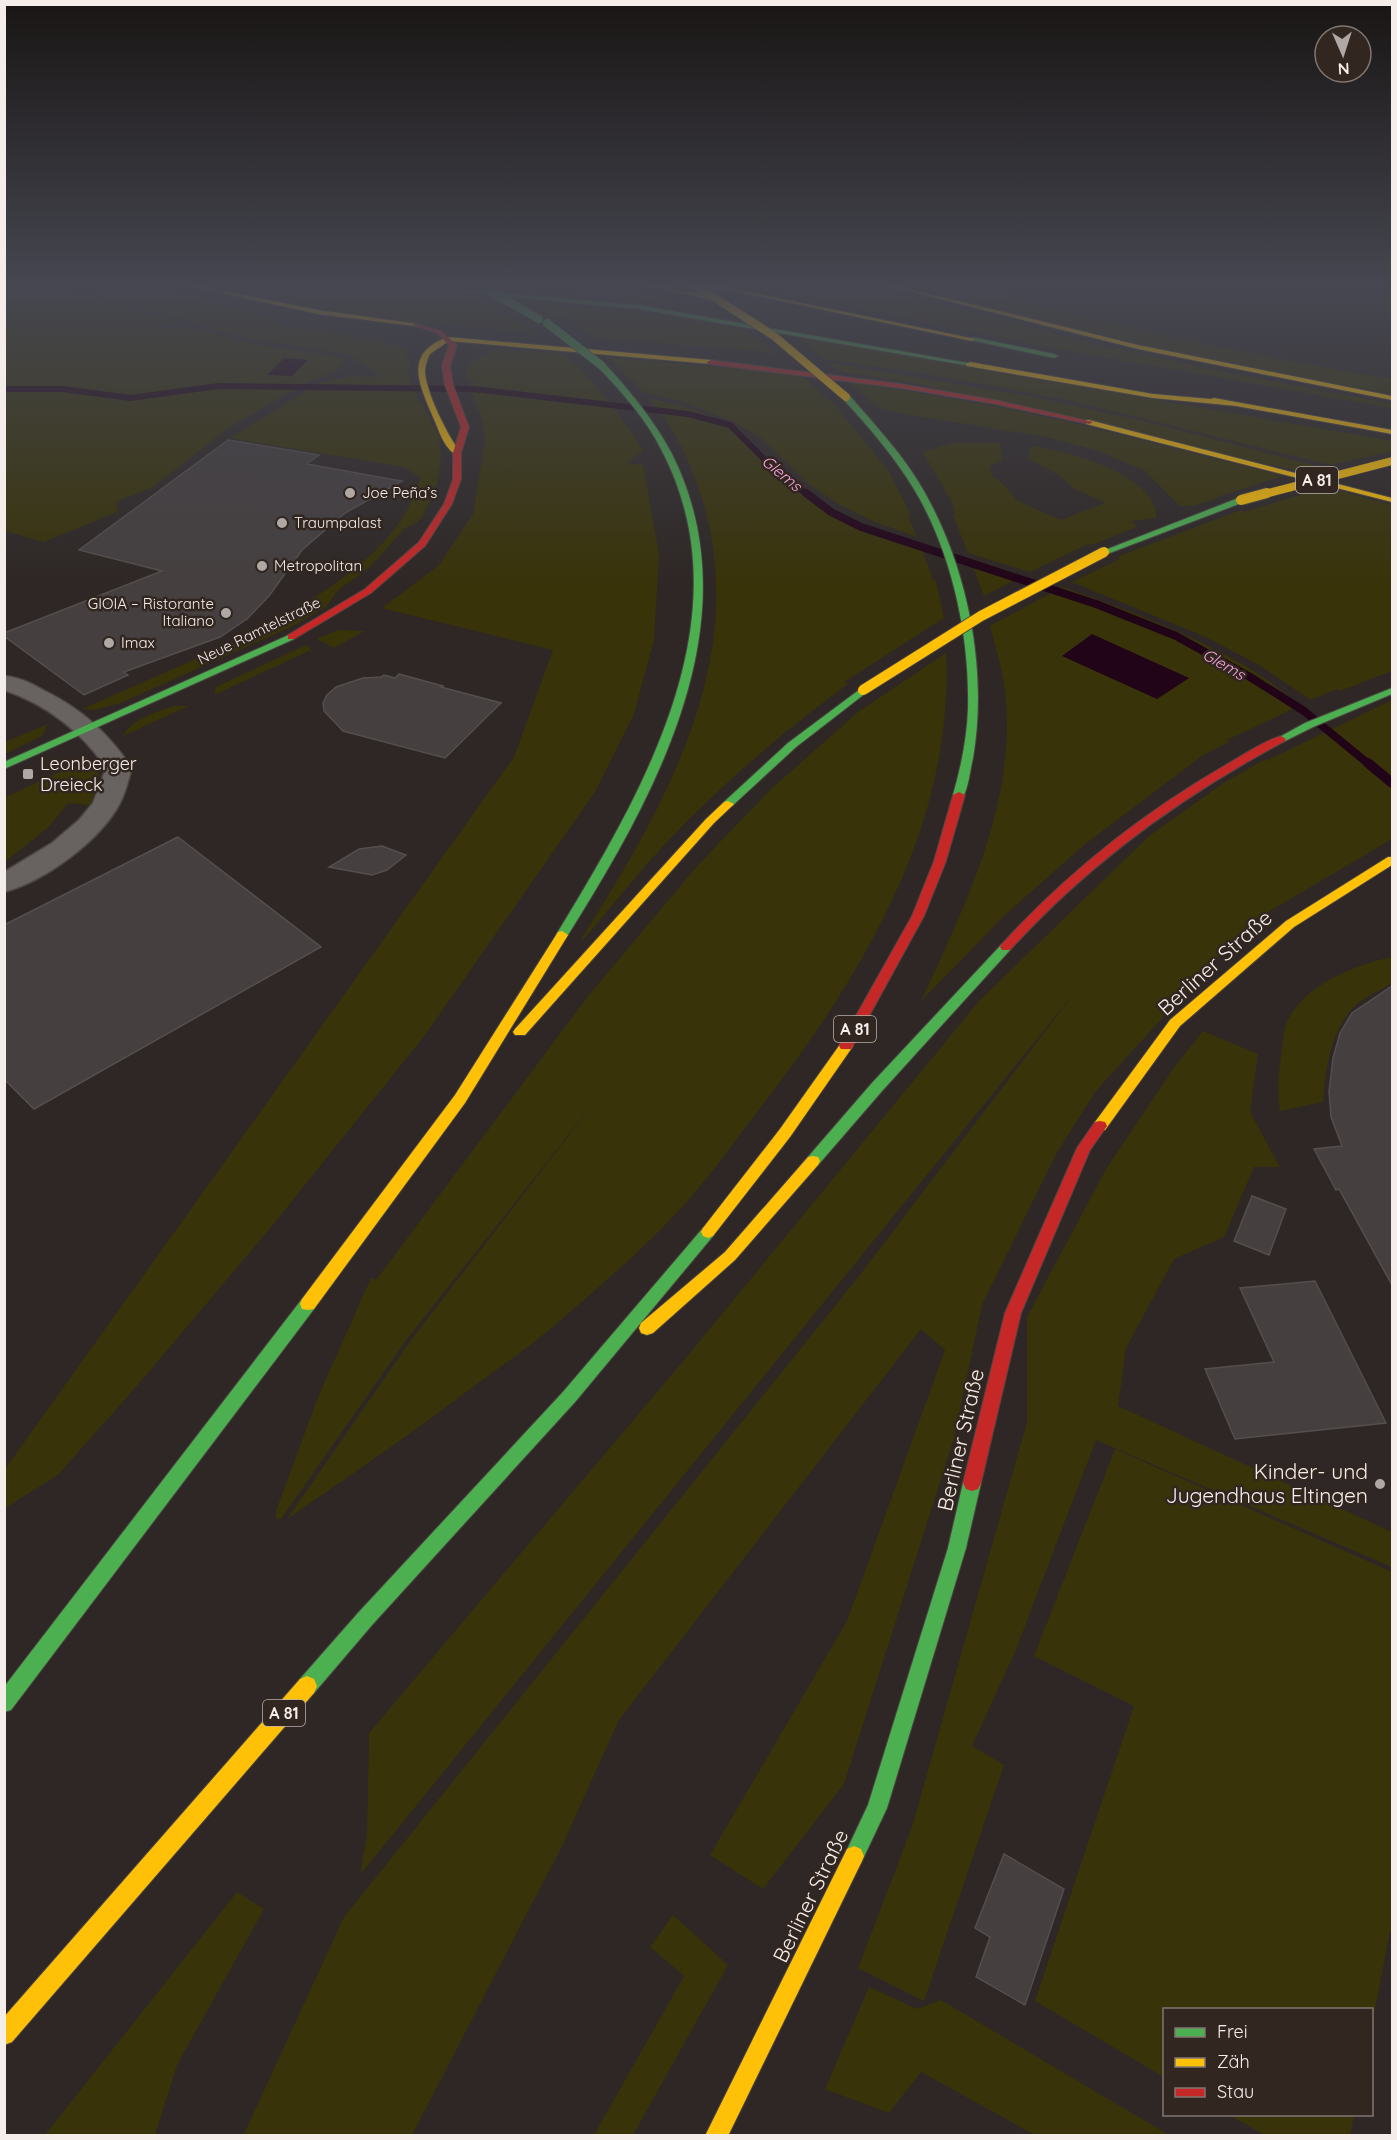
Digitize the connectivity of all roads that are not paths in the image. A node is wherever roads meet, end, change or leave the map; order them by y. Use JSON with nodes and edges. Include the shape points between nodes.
{"nodes":[{"id":1,"x":423,"y":385,"type":"edge"},
{"id":2,"x":450,"y":385,"type":"edge"},
{"id":3,"x":620,"y":385,"type":"edge"},
{"id":4,"x":833,"y":385,"type":"edge"},
{"id":5,"x":893,"y":385,"type":"edge"},
{"id":6,"x":1088,"y":385,"type":"edge"},
{"id":7,"x":1125,"y":385,"type":"edge"},
{"id":8,"x":1326,"y":385,"type":"edge"},
{"id":9,"x":1212,"y":386,"type":"dead end"},
{"id":10,"x":1267,"y":395,"type":"dead end"},
{"id":11,"x":1392,"y":398,"type":"edge"},
{"id":12,"x":1236,"y":404,"type":"junction"},
{"id":13,"x":1392,"y":432,"type":"edge"},
{"id":14,"x":458,"y":453,"type":"junction"},
{"id":15,"x":1392,"y":461,"type":"edge"},
{"id":16,"x":1317,"y":464,"type":"dead end"},
{"id":17,"x":1371,"y":479,"type":"dead end"},
{"id":18,"x":1392,"y":500,"type":"edge"},
{"id":19,"x":4,"y":683,"type":"edge"},
{"id":20,"x":1392,"y":691,"type":"edge"},
{"id":21,"x":88,"y":729,"type":"junction"},
{"id":22,"x":4,"y":766,"type":"edge"},
{"id":23,"x":1392,"y":860,"type":"edge"},
{"id":24,"x":4,"y":883,"type":"edge"},
{"id":25,"x":472,"y":1084,"type":"junction"},
{"id":26,"x":569,"y":1397,"type":"junction"},
{"id":27,"x":4,"y":1703,"type":"edge"},
{"id":28,"x":4,"y":2034,"type":"edge"},
{"id":29,"x":716,"y":2136,"type":"edge"}],
"edges":[{"from":1,"to":14,"type":"main road","via":[[446,444]]},
{"from":2,"to":14,"type":"main road","name":"Neue Ramtelstraße","via":[[465,427]]},
{"from":3,"to":25,"type":"main road","number":"A 81","bridge":true,"via":[[665,448],[690,512],[699,567],[697,626],[682,698],[652,774],[622,834]]},
{"from":4,"to":26,"type":"main road","number":"A 81","bridge":true,"via":[[892,449],[920,492],[958,588],[969,651],[973,709],[954,818],[918,916],[840,1057],[711,1227]]},
{"from":5,"to":18,"type":"main road","via":[[1027,407]]},
{"from":6,"to":12,"type":"main road"},
{"from":7,"to":12,"type":"main road"},
{"from":8,"to":11,"type":"main road"},
{"from":9,"to":10,"type":"main road"},
{"from":12,"to":13,"type":"main road"},
{"from":14,"to":21,"type":"main road","name":"Neue Ramtelstraße","via":[[455,485],[433,529],[422,544],[368,591],[298,634]]},
{"from":15,"to":25,"type":"main road","number":"A 81","bridge":true,"via":[[1242,500],[1104,552],[969,620],[917,652],[792,745],[710,821]]},
{"from":16,"to":17,"type":"main road"},
{"from":19,"to":21,"type":"street","via":[[68,712]]},
{"from":20,"to":26,"type":"main road","via":[[1252,754],[1168,806],[1046,904],[877,1087],[730,1256]]},
{"from":21,"to":22,"type":"main road","name":"Neue Ramtelstraße"},
{"from":21,"to":24,"type":"street","via":[[119,768],[106,805],[61,850]]},
{"from":23,"to":29,"type":"main road","name":"Berliner Straße","via":[[1290,924],[1175,1023],[1084,1148],[1013,1313],[957,1548],[877,1808]]},
{"from":25,"to":27,"type":"main road","number":"A 81","via":[[285,1338]]},
{"from":26,"to":28,"type":"main road","number":"A 81","via":[[365,1619]]}]}
